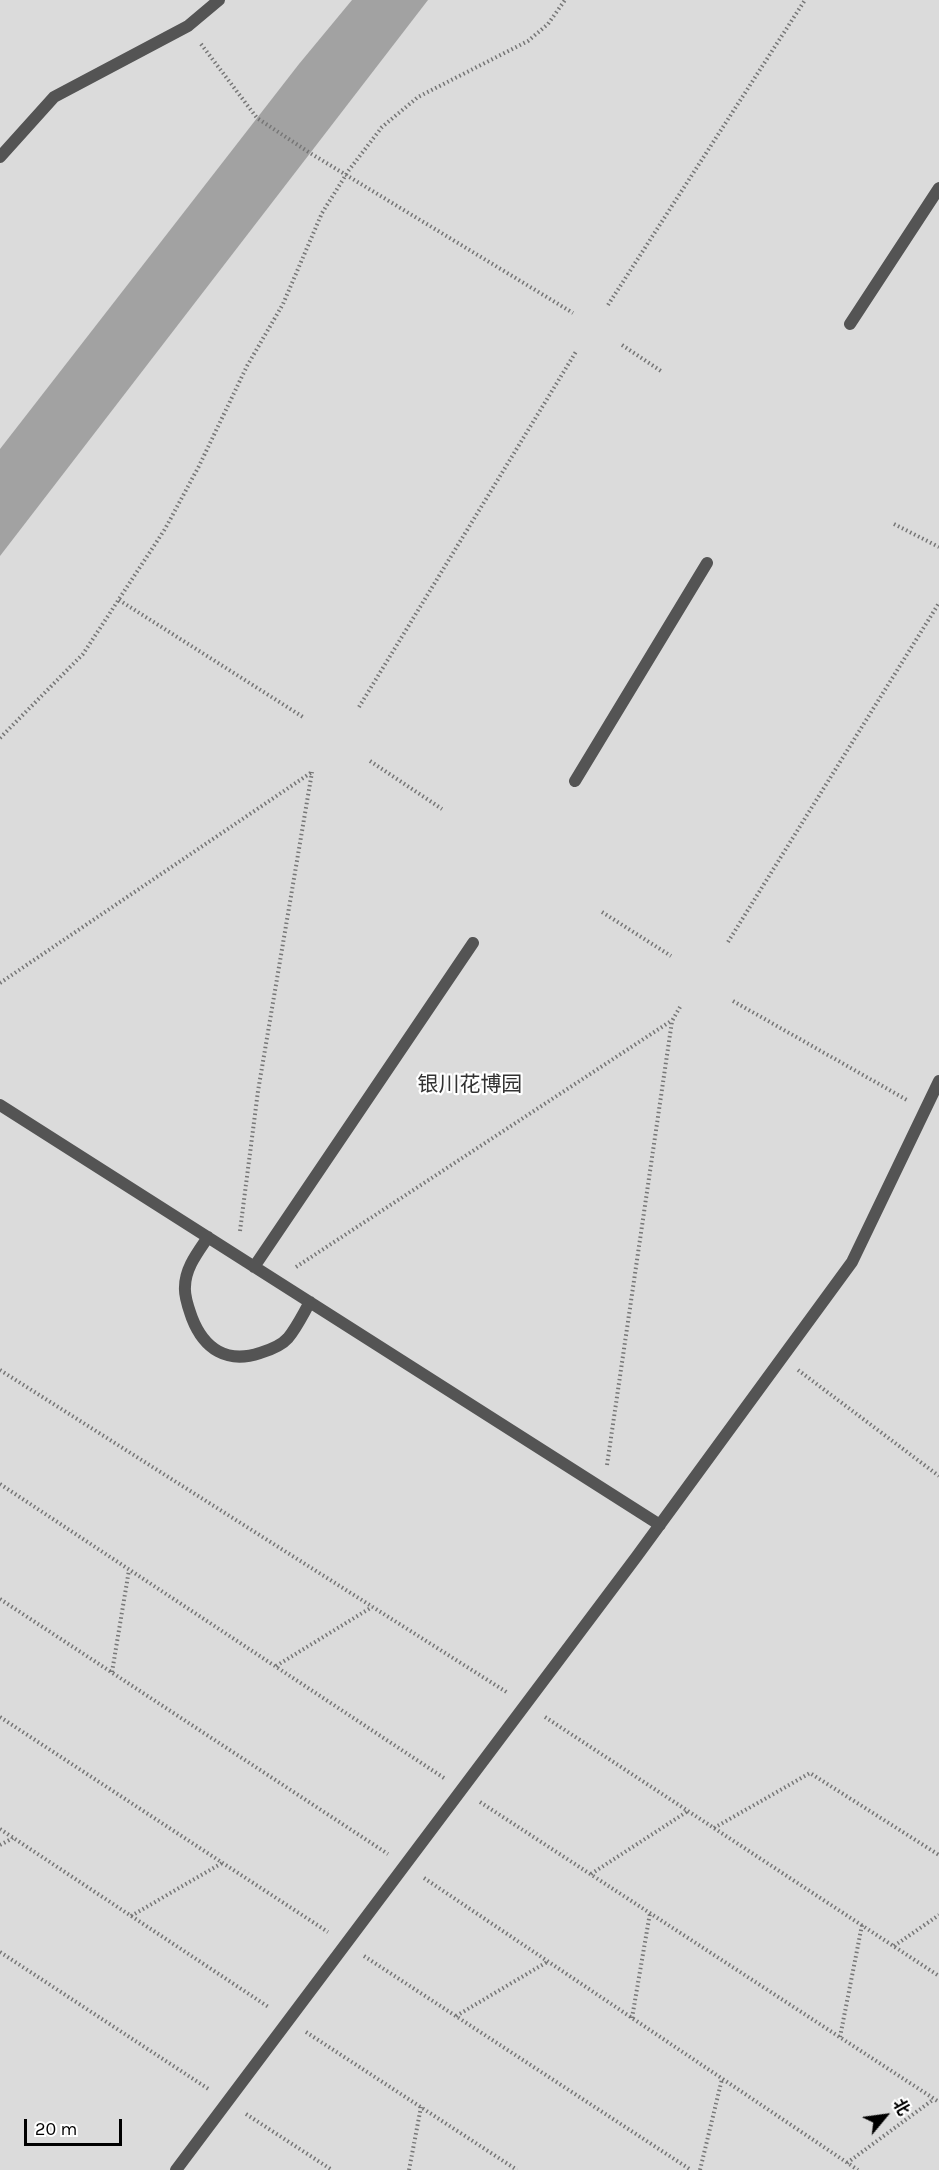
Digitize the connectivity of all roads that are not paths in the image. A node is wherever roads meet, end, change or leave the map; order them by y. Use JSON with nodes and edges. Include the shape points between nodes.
{"nodes":[{"id":1,"x":219,"y":0,"type":"edge"},
{"id":2,"x":0,"y":157,"type":"edge"},
{"id":3,"x":939,"y":188,"type":"edge"},
{"id":4,"x":850,"y":324,"type":"dead end"},
{"id":5,"x":707,"y":563,"type":"dead end"},
{"id":6,"x":575,"y":781,"type":"dead end"},
{"id":7,"x":473,"y":943,"type":"dead end"},
{"id":8,"x":939,"y":1081,"type":"edge"},
{"id":9,"x":0,"y":1105,"type":"edge"},
{"id":10,"x":208,"y":1237,"type":"junction"},
{"id":11,"x":254,"y":1267,"type":"junction"},
{"id":12,"x":310,"y":1302,"type":"junction"},
{"id":13,"x":660,"y":1525,"type":"junction"},
{"id":14,"x":176,"y":2170,"type":"edge"}],
"edges":[{"from":1,"to":2,"type":"street","via":[[188,26],[54,97]]},
{"from":3,"to":4,"type":"street"},
{"from":5,"to":6,"type":"street"},
{"from":7,"to":11,"type":"street"},
{"from":8,"to":13,"type":"street","via":[[852,1262]]},
{"from":9,"to":10,"type":"street"},
{"from":10,"to":11,"type":"street"},
{"from":10,"to":12,"type":"street","via":[[188,1271],[184,1288],[198,1333],[212,1349],[227,1355],[250,1356],[271,1350],[287,1339]]},
{"from":11,"to":12,"type":"street"},
{"from":12,"to":13,"type":"street"},
{"from":13,"to":14,"type":"street"}]}
